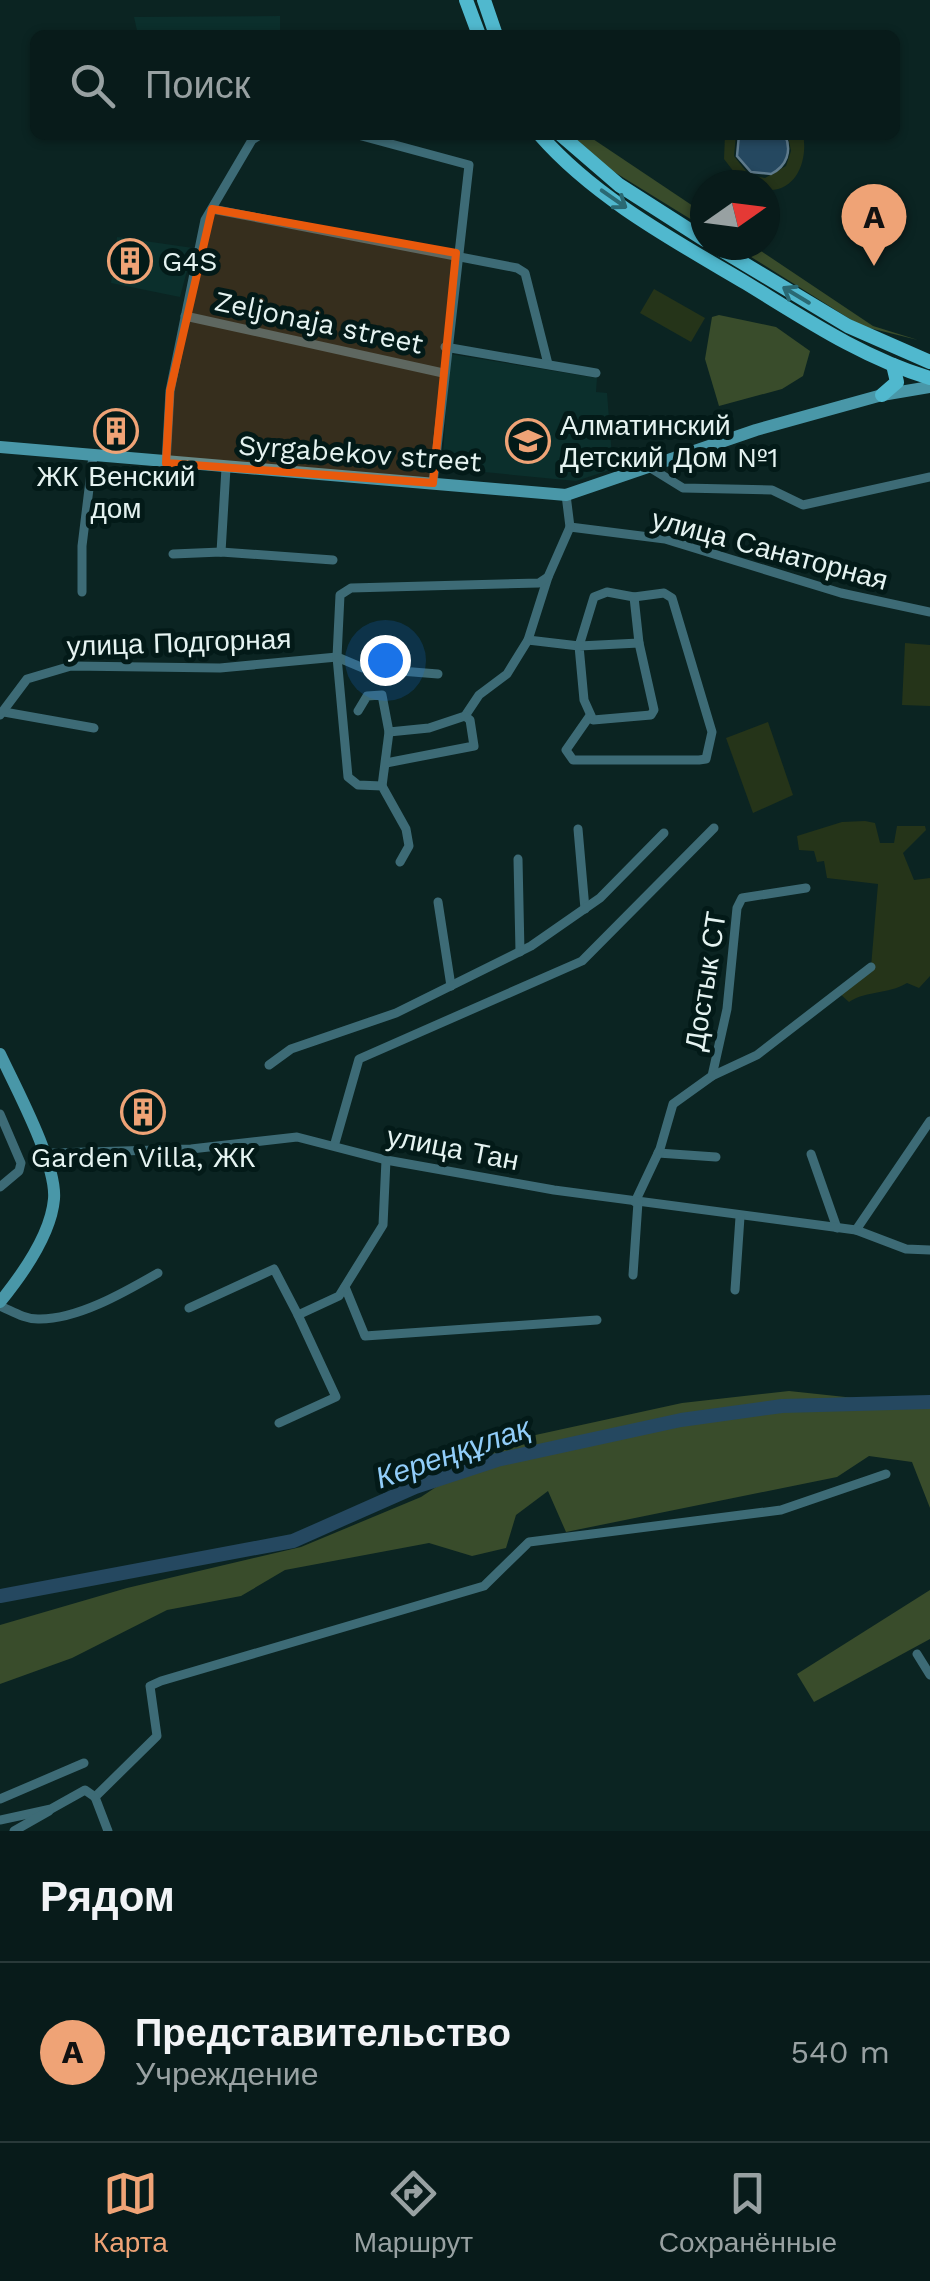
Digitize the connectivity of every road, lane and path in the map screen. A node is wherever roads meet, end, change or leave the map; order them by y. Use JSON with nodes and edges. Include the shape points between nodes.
{"nodes":[{"id":1,"x":466,"y":0,"type":"edge"},
{"id":2,"x":484,"y":0,"type":"edge"},
{"id":3,"x":476,"y":30,"type":"edge"},
{"id":4,"x":494,"y":30,"type":"edge"},
{"id":5,"x":252,"y":140,"type":"edge"},
{"id":6,"x":376,"y":140,"type":"edge"},
{"id":7,"x":545,"y":140,"type":"edge"},
{"id":8,"x":567,"y":140,"type":"edge"},
{"id":9,"x":212,"y":208,"type":"junction"},
{"id":10,"x":690,"y":230,"type":"edge"},
{"id":11,"x":456,"y":254,"type":"junction"},
{"id":12,"x":739,"y":260,"type":"edge"},
{"id":13,"x":184,"y":316,"type":"junction"},
{"id":14,"x":446,"y":346,"type":"junction"},
{"id":15,"x":930,"y":362,"type":"edge"},
{"id":16,"x":548,"y":364,"type":"junction"},
{"id":17,"x":892,"y":365,"type":"junction"},
{"id":18,"x":443,"y":373,"type":"junction"},
{"id":19,"x":596,"y":373,"type":"dead end"},
{"id":20,"x":930,"y":378,"type":"edge"},
{"id":21,"x":930,"y":387,"type":"edge"},
{"id":22,"x":882,"y":395,"type":"junction"},
{"id":23,"x":0,"y":447,"type":"edge"},
{"id":24,"x":92,"y":456,"type":"junction"},
{"id":25,"x":166,"y":463,"type":"junction"},
{"id":26,"x":649,"y":467,"type":"junction"},
{"id":27,"x":226,"y":468,"type":"junction"},
{"id":28,"x":930,"y":477,"type":"edge"},
{"id":29,"x":432,"y":482,"type":"junction"},
{"id":30,"x":566,"y":495,"type":"junction"},
{"id":31,"x":570,"y":528,"type":"junction"},
{"id":32,"x":221,"y":552,"type":"junction"},
{"id":33,"x":173,"y":554,"type":"dead end"},
{"id":34,"x":333,"y":560,"type":"dead end"},
{"id":35,"x":548,"y":576,"type":"junction"},
{"id":36,"x":82,"y":592,"type":"dead end"},
{"id":37,"x":634,"y":597,"type":"junction"},
{"id":38,"x":930,"y":612,"type":"edge"},
{"id":39,"x":528,"y":640,"type":"junction"},
{"id":40,"x":639,"y":643,"type":"junction"},
{"id":41,"x":579,"y":646,"type":"junction"},
{"id":42,"x":336,"y":657,"type":"junction"},
{"id":43,"x":438,"y":674,"type":"dead end"},
{"id":44,"x":358,"y":711,"type":"dead end"},
{"id":45,"x":2,"y":713,"type":"edge"},
{"id":46,"x":465,"y":716,"type":"junction"},
{"id":47,"x":589,"y":717,"type":"junction"},
{"id":48,"x":94,"y":728,"type":"dead end"},
{"id":49,"x":390,"y":732,"type":"junction"},
{"id":50,"x":386,"y":762,"type":"junction"},
{"id":51,"x":382,"y":786,"type":"junction"},
{"id":52,"x":714,"y":828,"type":"dead end"},
{"id":53,"x":578,"y":829,"type":"dead end"},
{"id":54,"x":664,"y":833,"type":"dead end"},
{"id":55,"x":518,"y":859,"type":"dead end"},
{"id":56,"x":400,"y":862,"type":"dead end"},
{"id":57,"x":806,"y":888,"type":"dead end"},
{"id":58,"x":438,"y":902,"type":"dead end"},
{"id":59,"x":585,"y":910,"type":"junction"},
{"id":60,"x":520,"y":952,"type":"junction"},
{"id":61,"x":871,"y":967,"type":"dead end"},
{"id":62,"x":450,"y":986,"type":"junction"},
{"id":63,"x":0,"y":1054,"type":"edge"},
{"id":64,"x":269,"y":1065,"type":"dead end"},
{"id":65,"x":712,"y":1076,"type":"junction"},
{"id":66,"x":6,"y":1079,"type":"edge"},
{"id":67,"x":0,"y":1114,"type":"edge"},
{"id":68,"x":930,"y":1121,"type":"edge"},
{"id":69,"x":335,"y":1143,"type":"junction"},
{"id":70,"x":658,"y":1152,"type":"junction"},
{"id":71,"x":812,"y":1154,"type":"dead end"},
{"id":72,"x":716,"y":1156,"type":"dead end"},
{"id":73,"x":44,"y":1160,"type":"junction"},
{"id":74,"x":386,"y":1160,"type":"junction"},
{"id":75,"x":0,"y":1187,"type":"edge"},
{"id":76,"x":637,"y":1202,"type":"junction"},
{"id":77,"x":740,"y":1216,"type":"junction"},
{"id":78,"x":838,"y":1228,"type":"junction"},
{"id":79,"x":856,"y":1230,"type":"junction"},
{"id":80,"x":930,"y":1250,"type":"edge"},
{"id":81,"x":158,"y":1273,"type":"dead end"},
{"id":82,"x":633,"y":1276,"type":"dead end"},
{"id":83,"x":345,"y":1287,"type":"junction"},
{"id":84,"x":735,"y":1290,"type":"dead end"},
{"id":85,"x":0,"y":1304,"type":"edge"},
{"id":86,"x":189,"y":1308,"type":"dead end"},
{"id":87,"x":298,"y":1316,"type":"junction"},
{"id":88,"x":598,"y":1320,"type":"dead end"},
{"id":89,"x":279,"y":1423,"type":"dead end"},
{"id":90,"x":886,"y":1474,"type":"dead end"},
{"id":91,"x":917,"y":1654,"type":"dead end"},
{"id":92,"x":930,"y":1675,"type":"edge"},
{"id":93,"x":84,"y":1762,"type":"dead end"},
{"id":94,"x":96,"y":1797,"type":"junction"},
{"id":95,"x":0,"y":1799,"type":"edge"},
{"id":96,"x":50,"y":1809,"type":"junction"},
{"id":97,"x":0,"y":1820,"type":"edge"},
{"id":98,"x":27,"y":1828,"type":"edge"},
{"id":99,"x":14,"y":1831,"type":"edge"},
{"id":100,"x":108,"y":1831,"type":"edge"}],
"edges":[{"from":1,"to":3,"type":"main road"},
{"from":2,"to":4,"type":"main road"},
{"from":5,"to":9,"type":"street"},
{"from":6,"to":11,"type":"street","via":[[469,165]]},
{"from":7,"to":17,"type":"main road","one_way":true,"via":[[646,221]]},
{"from":8,"to":10,"type":"main road"},
{"from":9,"to":11,"type":"street"},
{"from":9,"to":13,"type":"street"},
{"from":11,"to":14,"type":"street"},
{"from":11,"to":16,"type":"street","via":[[525,273]]},
{"from":15,"to":12,"type":"main road","one_way":true,"via":[[881,342]]},
{"from":13,"to":18,"type":"street","name":"Zeljonaja street"},
{"from":13,"to":25,"type":"street"},
{"from":14,"to":16,"type":"street"},
{"from":14,"to":18,"type":"street"},
{"from":16,"to":19,"type":"street"},
{"from":17,"to":20,"type":"main road"},
{"from":17,"to":22,"type":"main road","via":[[897,382]]},
{"from":18,"to":29,"type":"street"},
{"from":21,"to":22,"type":"street","name":"Syrgabekov street"},
{"from":22,"to":26,"type":"street","name":"Syrgabekov street"},
{"from":23,"to":24,"type":"street","name":"Syrgabekov street"},
{"from":24,"to":25,"type":"street","name":"Syrgabekov street"},
{"from":24,"to":36,"type":"street"},
{"from":25,"to":27,"type":"street","name":"Syrgabekov street"},
{"from":26,"to":28,"type":"street","name":"улица Санаторная","via":[[683,488],[772,490],[803,505]]},
{"from":26,"to":30,"type":"street","name":"Syrgabekov street"},
{"from":27,"to":29,"type":"street","name":"Syrgabekov street"},
{"from":27,"to":32,"type":"street"},
{"from":29,"to":30,"type":"street","name":"Syrgabekov street"},
{"from":30,"to":31,"type":"street"},
{"from":31,"to":35,"type":"street"},
{"from":31,"to":38,"type":"street","name":"улица Санаторная","via":[[665,538],[841,593]]},
{"from":32,"to":33,"type":"street"},
{"from":32,"to":34,"type":"street"},
{"from":35,"to":39,"type":"street"},
{"from":35,"to":42,"type":"street","via":[[539,583],[345,589]]},
{"from":37,"to":40,"type":"street"},
{"from":37,"to":41,"type":"street","via":[[594,597]]},
{"from":37,"to":47,"type":"street","via":[[672,598],[711,748],[699,760],[573,760],[566,750]]},
{"from":39,"to":41,"type":"street"},
{"from":39,"to":46,"type":"street","via":[[507,674]]},
{"from":40,"to":41,"type":"street"},
{"from":40,"to":47,"type":"street","via":[[652,715]]},
{"from":41,"to":47,"type":"street"},
{"from":42,"to":43,"type":"street","name":"улица Подгорная","via":[[364,668]]},
{"from":42,"to":45,"type":"street","name":"улица Подгорная","via":[[220,668],[60,667],[28,678]]},
{"from":42,"to":51,"type":"street","via":[[348,778],[358,786]]},
{"from":44,"to":49,"type":"street","via":[[367,696],[382,694]]},
{"from":45,"to":48,"type":"street"},
{"from":46,"to":49,"type":"street"},
{"from":46,"to":50,"type":"street","via":[[474,746]]},
{"from":49,"to":50,"type":"street"},
{"from":50,"to":51,"type":"street"},
{"from":51,"to":56,"type":"street","via":[[406,829],[409,846]]},
{"from":52,"to":69,"type":"street","via":[[582,962],[358,1059]]},
{"from":53,"to":59,"type":"street"},
{"from":54,"to":59,"type":"street"},
{"from":55,"to":60,"type":"street"},
{"from":57,"to":65,"type":"street","name":"Достык СТ","via":[[742,898]]},
{"from":58,"to":62,"type":"street"},
{"from":59,"to":60,"type":"street"},
{"from":60,"to":62,"type":"street"},
{"from":61,"to":65,"type":"street","name":"Достык СТ","via":[[757,1055]]},
{"from":62,"to":64,"type":"street","via":[[396,1013],[291,1049]]},
{"from":63,"to":66,"type":"street"},
{"from":65,"to":70,"type":"street","name":"Достык СТ","via":[[673,1104]]},
{"from":66,"to":73,"type":"street"},
{"from":67,"to":75,"type":"street","via":[[20,1163]]},
{"from":68,"to":79,"type":"street"},
{"from":69,"to":73,"type":"street","name":"улица Тан","via":[[281,1136],[191,1149],[53,1153]]},
{"from":69,"to":74,"type":"street","name":"улица Тан"},
{"from":70,"to":72,"type":"street"},
{"from":70,"to":76,"type":"street","name":"Достык СТ"},
{"from":71,"to":78,"type":"street"},
{"from":73,"to":85,"type":"street","via":[[54,1198],[38,1244]]},
{"from":74,"to":76,"type":"street","name":"улица Тан"},
{"from":74,"to":83,"type":"street","via":[[384,1225]]},
{"from":76,"to":77,"type":"street","name":"улица Тан"},
{"from":76,"to":82,"type":"street"},
{"from":77,"to":78,"type":"street","name":"улица Тан"},
{"from":77,"to":84,"type":"street"},
{"from":78,"to":79,"type":"street","name":"улица Тан"},
{"from":79,"to":80,"type":"street","name":"улица Тан","via":[[906,1249]]},
{"from":81,"to":85,"type":"street","via":[[52,1318],[30,1318]]},
{"from":83,"to":87,"type":"street"},
{"from":83,"to":88,"type":"street","via":[[366,1336]]},
{"from":86,"to":87,"type":"street","via":[[274,1268]]},
{"from":87,"to":89,"type":"street","via":[[336,1397]]},
{"from":90,"to":94,"type":"street","via":[[781,1510],[530,1542],[484,1586],[161,1680],[150,1686],[157,1736]]},
{"from":91,"to":92,"type":"street"},
{"from":93,"to":95,"type":"street"},
{"from":94,"to":96,"type":"street","via":[[85,1790]]},
{"from":94,"to":100,"type":"street"},
{"from":96,"to":97,"type":"street"},
{"from":96,"to":98,"type":"street"},
{"from":98,"to":99,"type":"street"}]}
